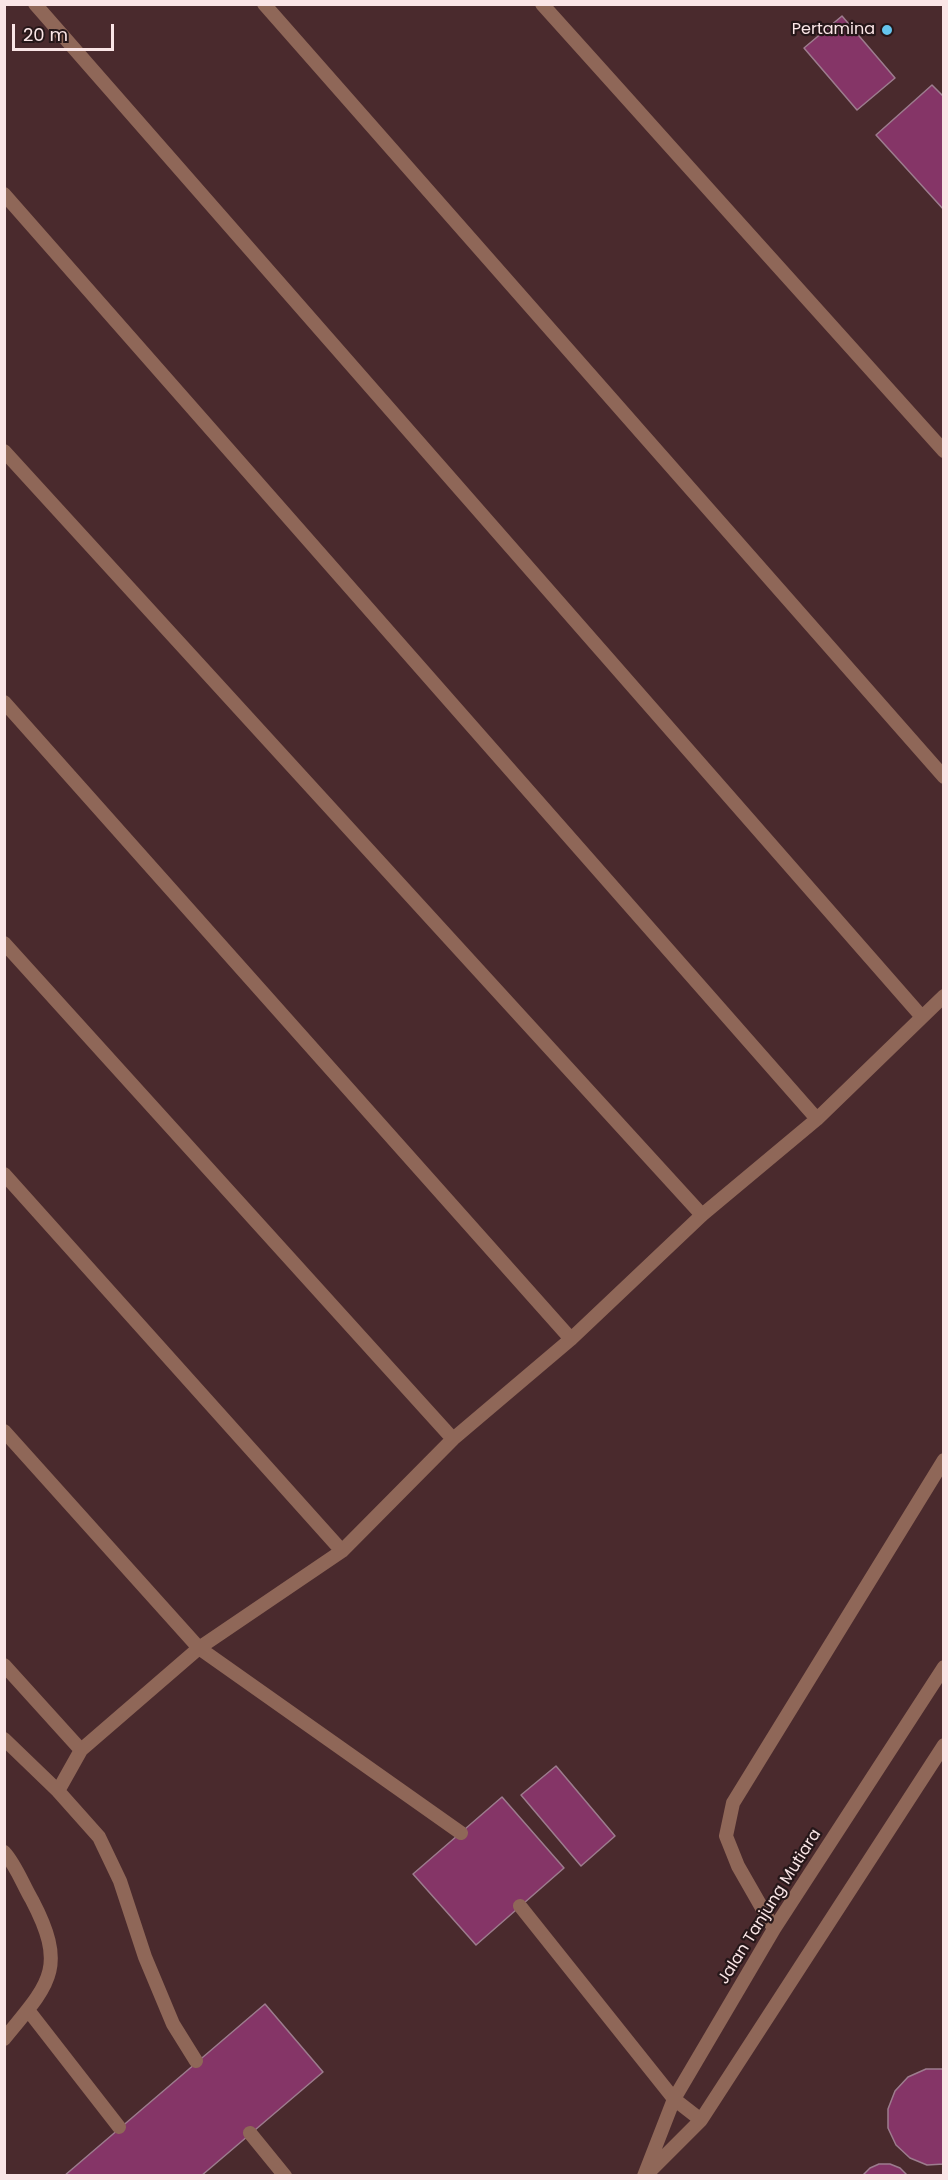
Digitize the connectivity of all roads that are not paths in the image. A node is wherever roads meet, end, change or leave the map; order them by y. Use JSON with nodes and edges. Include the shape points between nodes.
{"nodes":[{"id":1,"x":35,"y":4,"type":"edge"},
{"id":2,"x":264,"y":4,"type":"edge"},
{"id":3,"x":542,"y":4,"type":"edge"},
{"id":4,"x":4,"y":194,"type":"edge"},
{"id":5,"x":4,"y":451,"type":"edge"},
{"id":6,"x":944,"y":451,"type":"edge"},
{"id":7,"x":4,"y":702,"type":"edge"},
{"id":8,"x":944,"y":777,"type":"edge"},
{"id":9,"x":4,"y":943,"type":"edge"},
{"id":10,"x":944,"y":996,"type":"edge"},
{"id":11,"x":922,"y":1017,"type":"junction"},
{"id":12,"x":816,"y":1119,"type":"junction"},
{"id":13,"x":4,"y":1173,"type":"edge"},
{"id":14,"x":702,"y":1215,"type":"junction"},
{"id":15,"x":571,"y":1339,"type":"junction"},
{"id":16,"x":4,"y":1431,"type":"edge"},
{"id":17,"x":453,"y":1440,"type":"junction"},
{"id":18,"x":944,"y":1460,"type":"edge"},
{"id":19,"x":342,"y":1551,"type":"junction"},
{"id":20,"x":199,"y":1648,"type":"junction"},
{"id":21,"x":4,"y":1665,"type":"edge"},
{"id":22,"x":944,"y":1667,"type":"edge"},
{"id":23,"x":4,"y":1739,"type":"edge"},
{"id":24,"x":944,"y":1745,"type":"edge"},
{"id":25,"x":81,"y":1750,"type":"junction"},
{"id":26,"x":58,"y":1791,"type":"junction"},
{"id":27,"x":460,"y":1833,"type":"dead end"},
{"id":28,"x":4,"y":1852,"type":"edge"},
{"id":29,"x":520,"y":1906,"type":"dead end"},
{"id":30,"x":774,"y":1929,"type":"junction"},
{"id":31,"x":28,"y":2010,"type":"junction"},
{"id":32,"x":4,"y":2039,"type":"edge"},
{"id":33,"x":196,"y":2061,"type":"dead end"},
{"id":34,"x":674,"y":2099,"type":"junction"},
{"id":35,"x":701,"y":2120,"type":"junction"},
{"id":36,"x":119,"y":2127,"type":"dead end"},
{"id":37,"x":250,"y":2133,"type":"dead end"},
{"id":38,"x":285,"y":2175,"type":"edge"},
{"id":39,"x":645,"y":2175,"type":"edge"}],
"edges":[{"from":1,"to":11,"type":"lane"},
{"from":2,"to":8,"type":"lane"},
{"from":3,"to":6,"type":"lane"},
{"from":4,"to":12,"type":"lane"},
{"from":5,"to":14,"type":"lane"},
{"from":7,"to":15,"type":"lane"},
{"from":9,"to":17,"type":"lane"},
{"from":10,"to":11,"type":"lane"},
{"from":11,"to":12,"type":"lane"},
{"from":12,"to":14,"type":"lane"},
{"from":13,"to":19,"type":"lane"},
{"from":14,"to":15,"type":"lane"},
{"from":15,"to":17,"type":"lane"},
{"from":16,"to":20,"type":"lane"},
{"from":17,"to":19,"type":"lane"},
{"from":18,"to":30,"type":"lane","via":[[733,1803],[726,1836],[738,1866]]},
{"from":19,"to":20,"type":"lane"},
{"from":20,"to":25,"type":"lane"},
{"from":20,"to":27,"type":"lane"},
{"from":21,"to":25,"type":"lane"},
{"from":22,"to":30,"type":"lane","name":"Jalan Tanjung Mutiara"},
{"from":23,"to":26,"type":"lane"},
{"from":24,"to":35,"type":"lane","name":"Jalan Tanjung Mutiara"},
{"from":25,"to":26,"type":"lane"},
{"from":26,"to":33,"type":"lane","via":[[99,1837],[120,1881],[173,2024]]},
{"from":28,"to":31,"type":"lane","via":[[35,1907],[53,1958],[48,1980]]},
{"from":29,"to":34,"type":"lane"},
{"from":30,"to":34,"type":"lane","name":"Jalan Tanjung Mutiara"},
{"from":31,"to":32,"type":"lane"},
{"from":31,"to":36,"type":"lane"},
{"from":34,"to":35,"type":"lane"},
{"from":34,"to":39,"type":"lane","name":"Jalan Tanjung Mutiara"},
{"from":35,"to":39,"type":"lane","name":"Jalan Tanjung Mutiara"},
{"from":37,"to":38,"type":"lane"}]}
